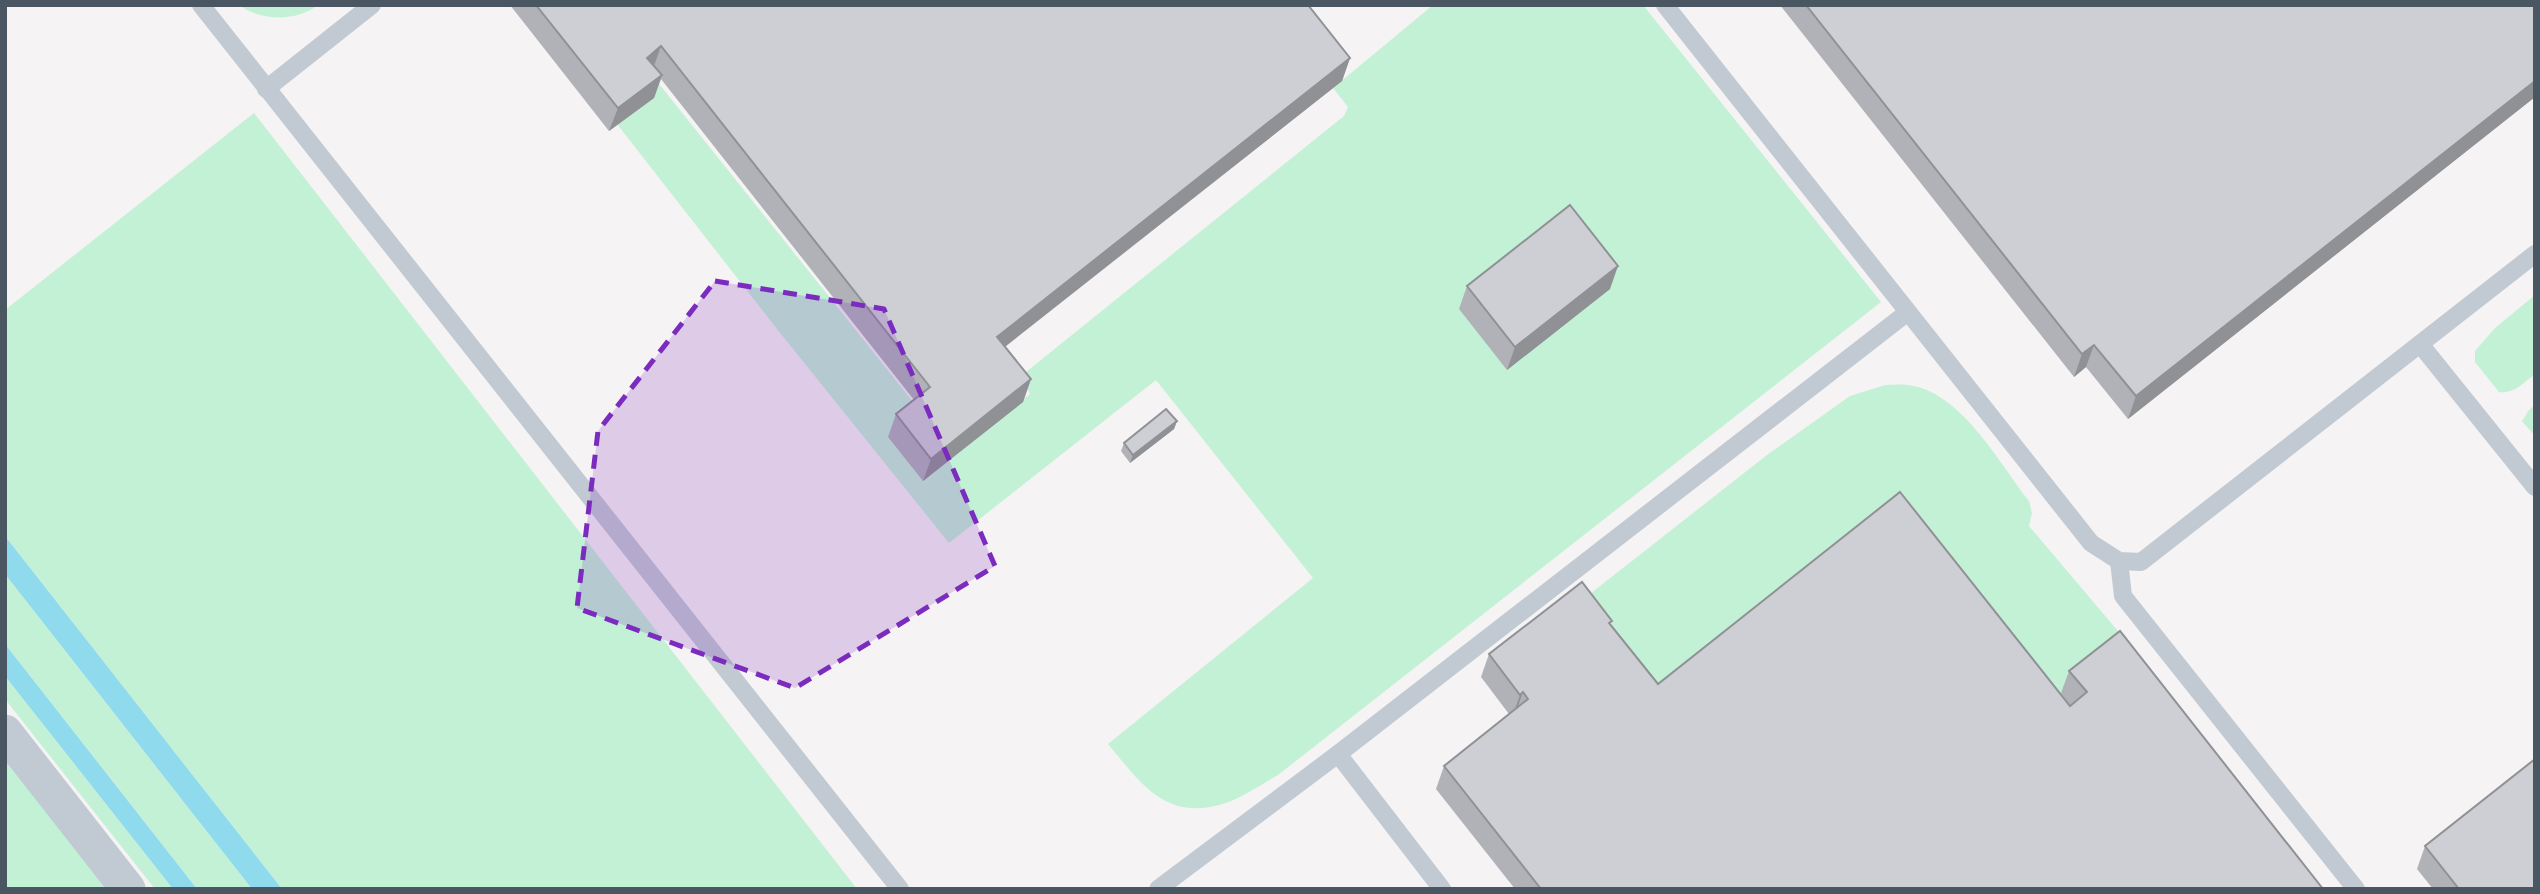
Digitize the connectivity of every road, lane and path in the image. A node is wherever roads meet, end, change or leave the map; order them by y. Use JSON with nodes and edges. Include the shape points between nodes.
{"nodes":[{"id":1,"x":201,"y":5,"type":"edge"},
{"id":2,"x":372,"y":5,"type":"edge"},
{"id":3,"x":1665,"y":5,"type":"edge"},
{"id":4,"x":266,"y":89,"type":"junction"},
{"id":5,"x":2535,"y":254,"type":"edge"},
{"id":6,"x":1908,"y":312,"type":"junction"},
{"id":7,"x":2420,"y":344,"type":"junction"},
{"id":8,"x":2535,"y":487,"type":"edge"},
{"id":9,"x":2119,"y":561,"type":"junction"},
{"id":10,"x":5,"y":732,"type":"edge"},
{"id":11,"x":1338,"y":754,"type":"junction"},
{"id":12,"x":128,"y":889,"type":"edge"},
{"id":13,"x":900,"y":889,"type":"edge"},
{"id":14,"x":1158,"y":889,"type":"edge"},
{"id":15,"x":1443,"y":889,"type":"edge"},
{"id":16,"x":2356,"y":889,"type":"edge"}],
"edges":[{"from":1,"to":4,"type":"lane"},
{"from":2,"to":4,"type":"lane"},
{"from":3,"to":6,"type":"lane"},
{"from":4,"to":13,"type":"lane"},
{"from":5,"to":7,"type":"lane"},
{"from":6,"to":9,"type":"lane","via":[[2091,543]]},
{"from":6,"to":11,"type":"lane"},
{"from":7,"to":8,"type":"lane"},
{"from":7,"to":9,"type":"lane","via":[[2141,562]]},
{"from":9,"to":16,"type":"lane","via":[[2123,596]]},
{"from":10,"to":12,"type":"street"},
{"from":11,"to":14,"type":"lane"},
{"from":11,"to":15,"type":"lane"}]}
